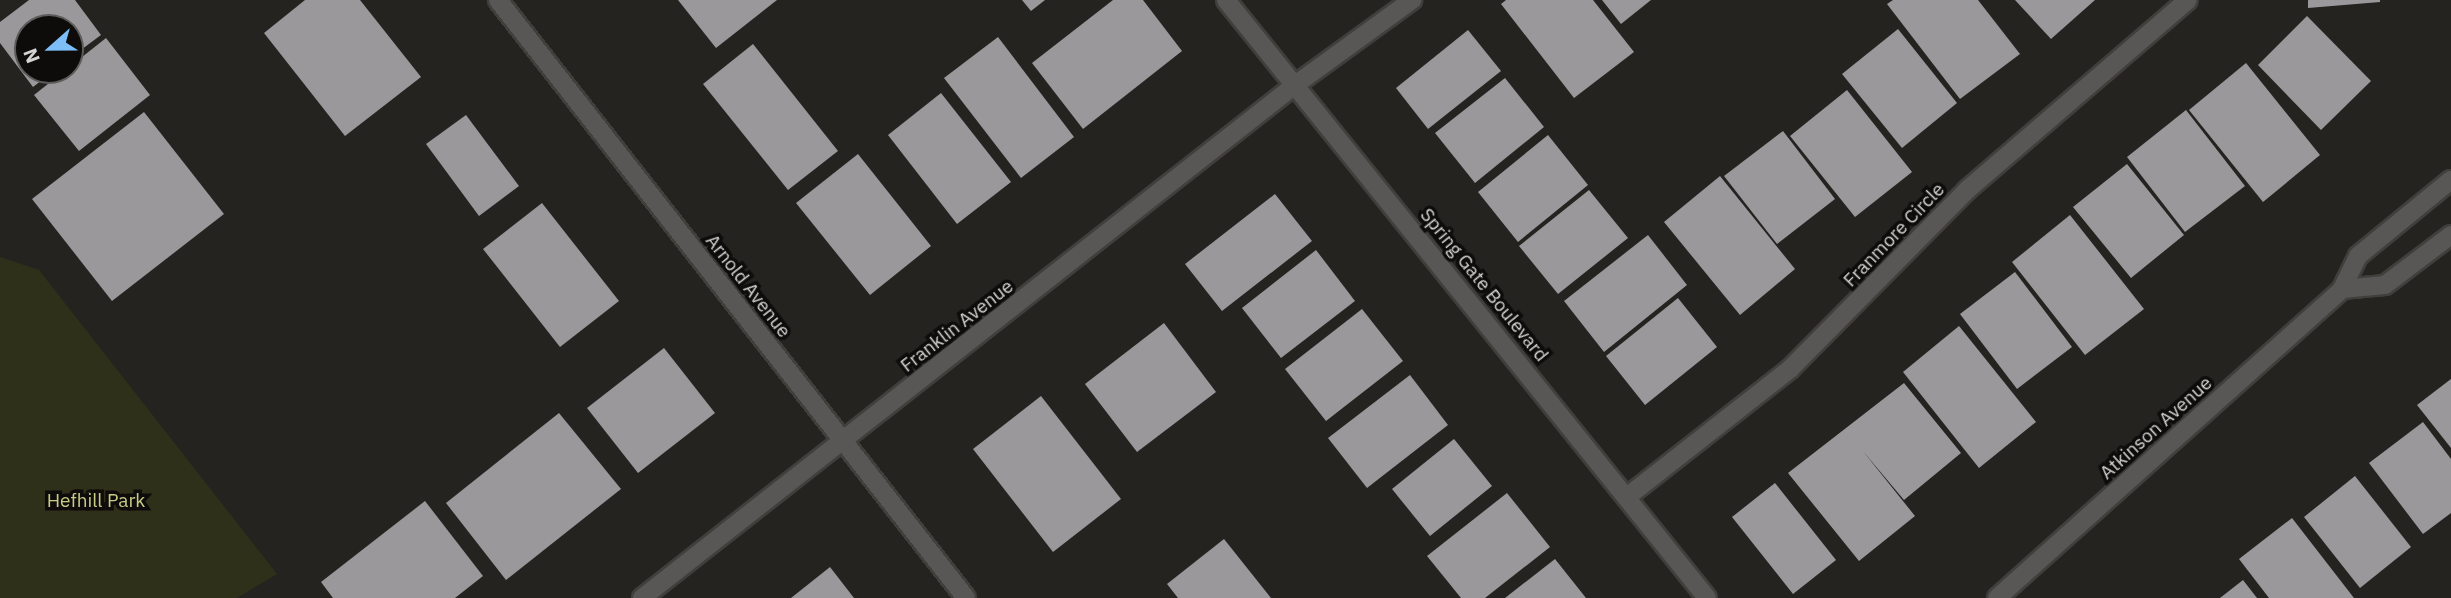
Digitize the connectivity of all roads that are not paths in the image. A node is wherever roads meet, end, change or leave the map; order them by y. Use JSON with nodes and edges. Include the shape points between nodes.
{"nodes":[{"id":1,"x":498,"y":0,"type":"edge"},
{"id":2,"x":1226,"y":0,"type":"edge"},
{"id":3,"x":1412,"y":0,"type":"edge"},
{"id":4,"x":2188,"y":0,"type":"edge"},
{"id":5,"x":1295,"y":85,"type":"junction"},
{"id":6,"x":2451,"y":180,"type":"edge"},
{"id":7,"x":2451,"y":235,"type":"edge"},
{"id":8,"x":2342,"y":289,"type":"junction"},
{"id":9,"x":843,"y":443,"type":"junction"},
{"id":10,"x":1628,"y":496,"type":"junction"},
{"id":11,"x":642,"y":598,"type":"edge"},
{"id":12,"x":966,"y":598,"type":"edge"},
{"id":13,"x":1707,"y":598,"type":"edge"},
{"id":14,"x":1997,"y":598,"type":"edge"}],
"edges":[{"from":1,"to":9,"type":"street","name":"Arnold Avenue"},
{"from":2,"to":5,"type":"street","name":"Spring Gate Boulevard"},
{"from":3,"to":5,"type":"street"},
{"from":4,"to":10,"type":"street","name":"Franmore Circle","via":[[1966,190],[1790,369]]},
{"from":5,"to":9,"type":"street","name":"Franklin Avenue"},
{"from":5,"to":10,"type":"street","name":"Spring Gate Boulevard"},
{"from":6,"to":8,"type":"street","name":"Atkinson Avenue","via":[[2358,256]]},
{"from":7,"to":8,"type":"street","via":[[2385,285]]},
{"from":8,"to":14,"type":"street","name":"Atkinson Avenue"},
{"from":9,"to":11,"type":"street","name":"Franklin Avenue"},
{"from":9,"to":12,"type":"street","name":"Arnold Avenue"},
{"from":10,"to":13,"type":"street","name":"Spring Gate Boulevard"}]}
